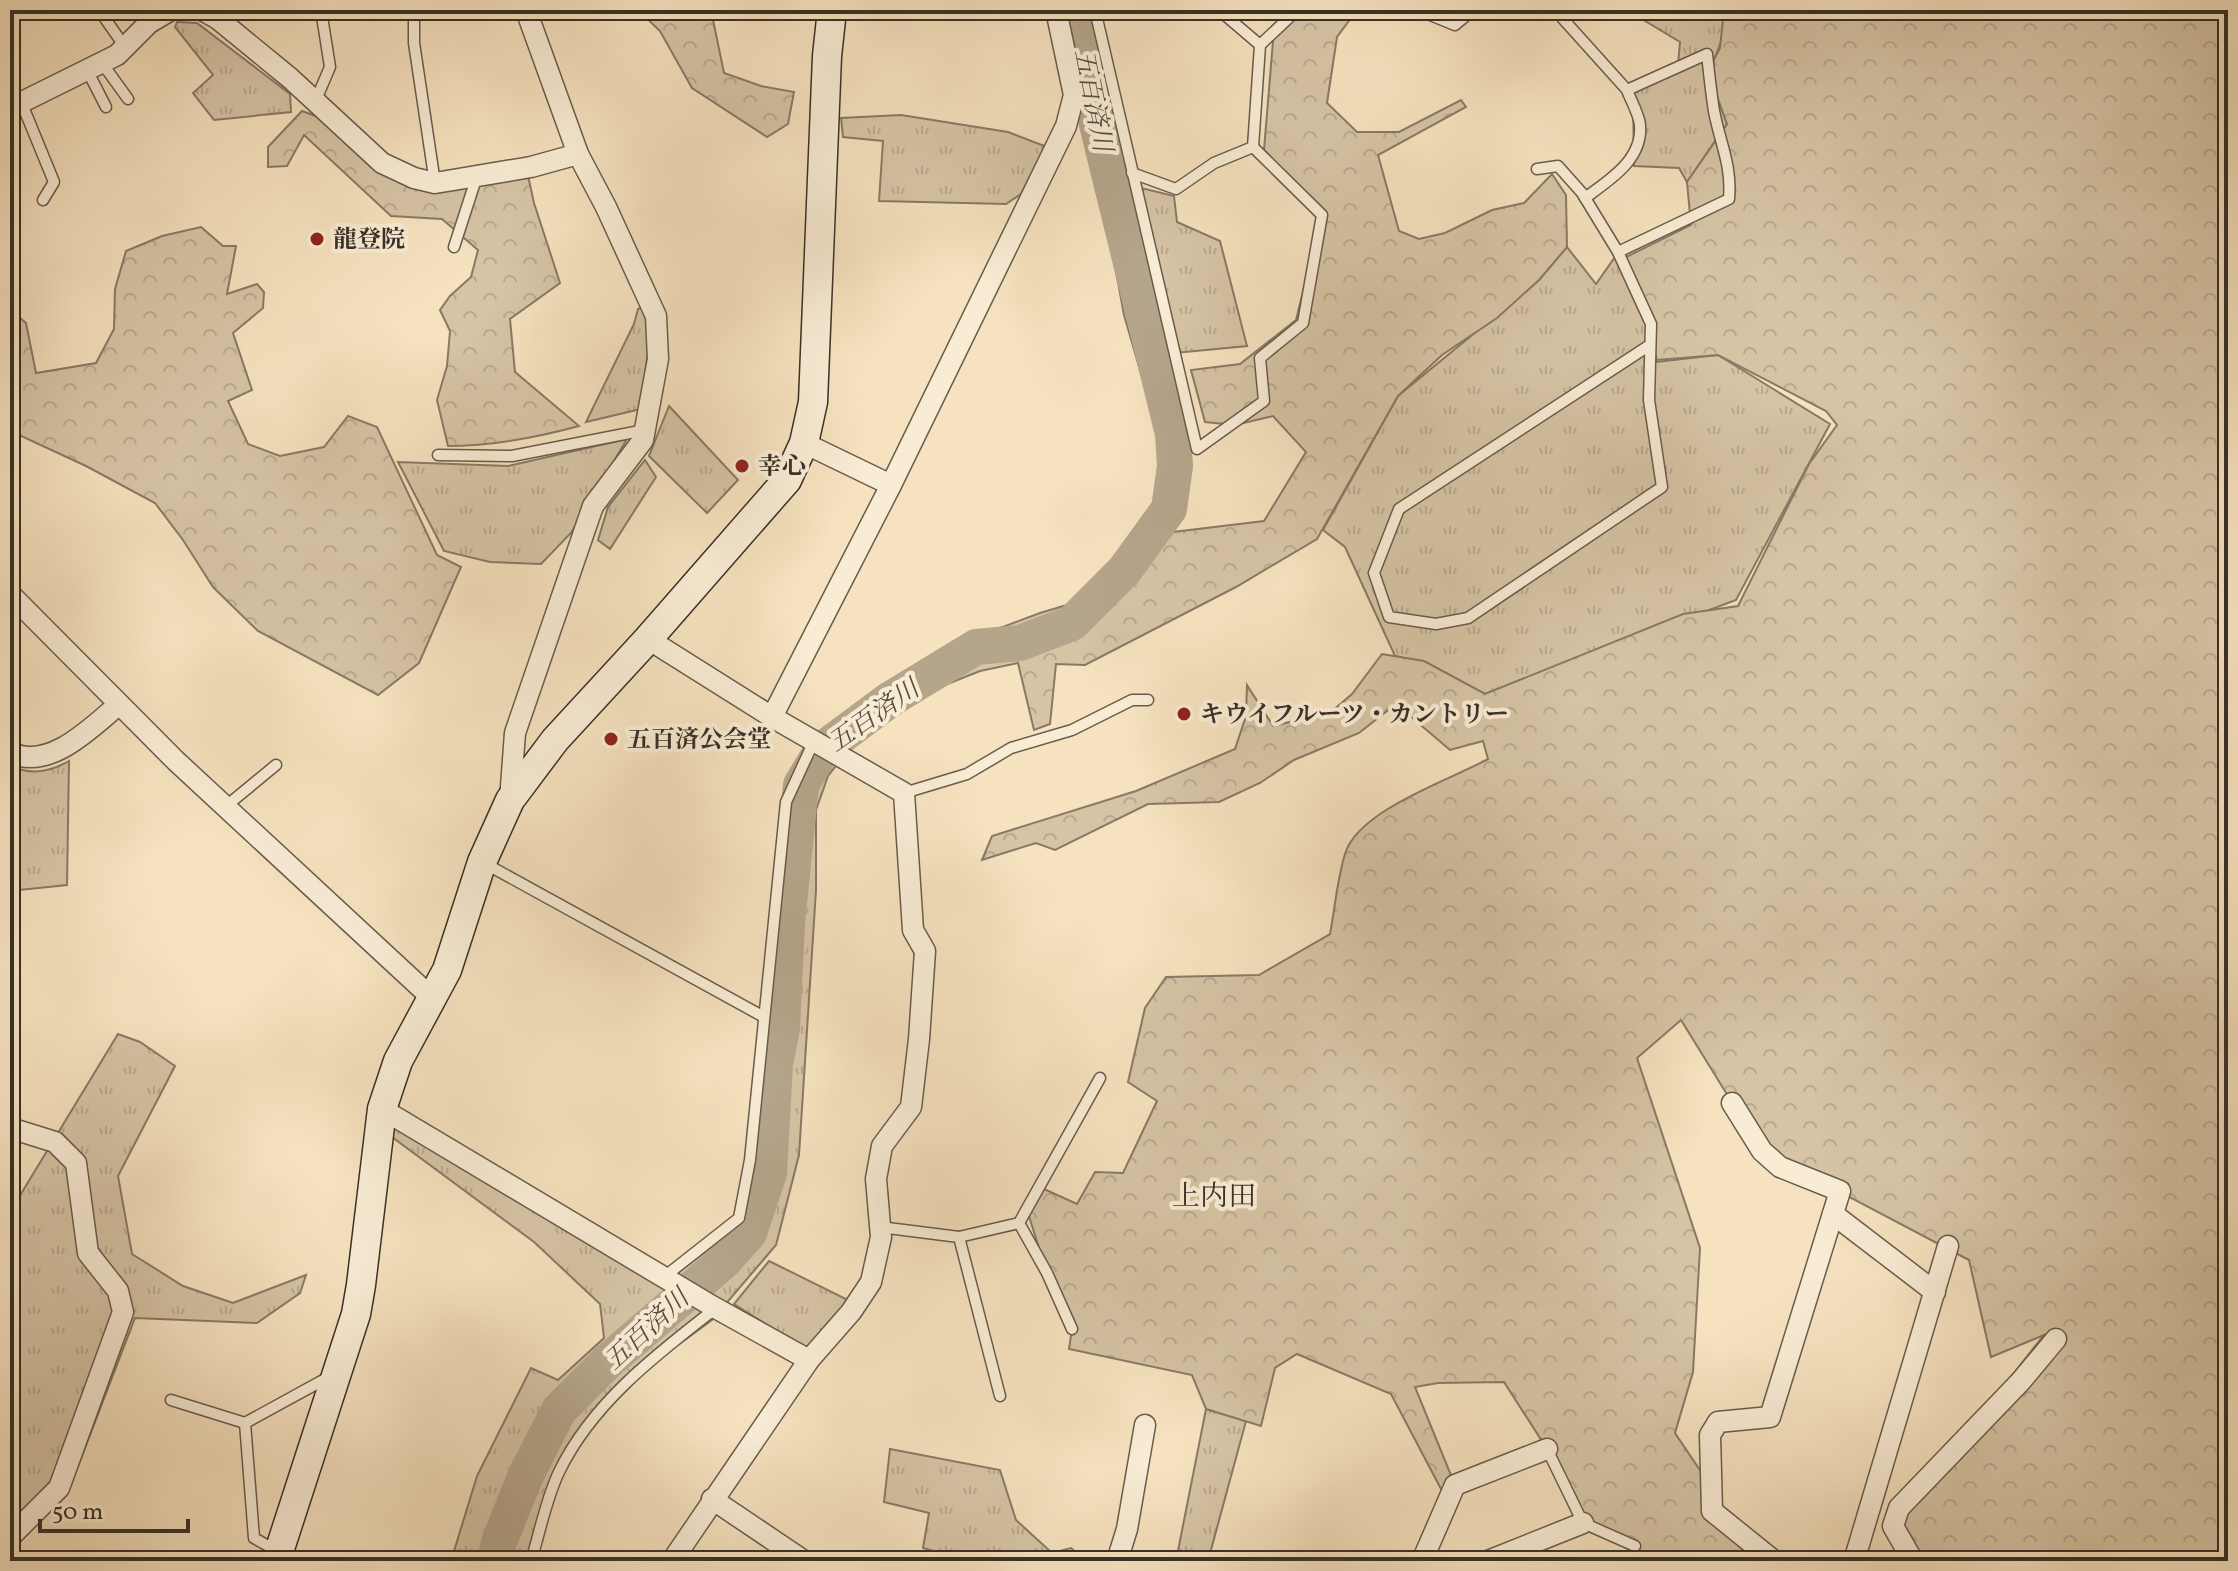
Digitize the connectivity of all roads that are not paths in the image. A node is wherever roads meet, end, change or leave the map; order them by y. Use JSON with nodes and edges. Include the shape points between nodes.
{"nodes":[{"id":1,"x":99,"y":10,"type":"edge"},
{"id":2,"x":171,"y":10,"type":"edge"},
{"id":3,"x":202,"y":10,"type":"edge"},
{"id":4,"x":321,"y":10,"type":"edge"},
{"id":5,"x":414,"y":10,"type":"edge"},
{"id":6,"x":526,"y":10,"type":"edge"},
{"id":7,"x":832,"y":10,"type":"edge"},
{"id":8,"x":1056,"y":10,"type":"edge"},
{"id":9,"x":1095,"y":10,"type":"edge"},
{"id":10,"x":1219,"y":10,"type":"edge"},
{"id":11,"x":1297,"y":10,"type":"edge"},
{"id":12,"x":1418,"y":10,"type":"edge"},
{"id":13,"x":1473,"y":10,"type":"edge"},
{"id":14,"x":1555,"y":10,"type":"edge"},
{"id":15,"x":1260,"y":45,"type":"junction"},
{"id":16,"x":125,"y":47,"type":"junction"},
{"id":17,"x":94,"y":67,"type":"junction"},
{"id":18,"x":1627,"y":90,"type":"junction"},
{"id":19,"x":128,"y":99,"type":"dead end"},
{"id":20,"x":315,"y":102,"type":"junction"},
{"id":21,"x":16,"y":106,"type":"edge"},
{"id":22,"x":106,"y":107,"type":"dead end"},
{"id":23,"x":1253,"y":147,"type":"junction"},
{"id":24,"x":578,"y":154,"type":"junction"},
{"id":25,"x":1537,"y":169,"type":"dead end"},
{"id":26,"x":1132,"y":173,"type":"junction"},
{"id":27,"x":477,"y":176,"type":"junction"},
{"id":28,"x":435,"y":183,"type":"junction"},
{"id":29,"x":1585,"y":198,"type":"junction"},
{"id":30,"x":43,"y":200,"type":"dead end"},
{"id":31,"x":454,"y":247,"type":"dead end"},
{"id":32,"x":1618,"y":252,"type":"junction"},
{"id":33,"x":1650,"y":345,"type":"junction"},
{"id":34,"x":645,"y":430,"type":"junction"},
{"id":35,"x":804,"y":443,"type":"junction"},
{"id":36,"x":438,"y":455,"type":"dead end"},
{"id":37,"x":891,"y":485,"type":"junction"},
{"id":38,"x":10,"y":594,"type":"edge"},
{"id":39,"x":648,"y":639,"type":"junction"},
{"id":40,"x":1148,"y":700,"type":"dead end"},
{"id":41,"x":118,"y":705,"type":"junction"},
{"id":42,"x":772,"y":717,"type":"junction"},
{"id":43,"x":814,"y":741,"type":"junction"},
{"id":44,"x":10,"y":752,"type":"edge"},
{"id":45,"x":276,"y":765,"type":"dead end"},
{"id":46,"x":904,"y":793,"type":"junction"},
{"id":47,"x":510,"y":800,"type":"junction"},
{"id":48,"x":225,"y":807,"type":"junction"},
{"id":49,"x":482,"y":862,"type":"junction"},
{"id":50,"x":433,"y":999,"type":"junction"},
{"id":51,"x":764,"y":1017,"type":"junction"},
{"id":52,"x":1100,"y":1078,"type":"dead end"},
{"id":53,"x":1732,"y":1103,"type":"dead end"},
{"id":54,"x":382,"y":1109,"type":"junction"},
{"id":55,"x":10,"y":1128,"type":"edge"},
{"id":56,"x":1833,"y":1214,"type":"junction"},
{"id":57,"x":1019,"y":1223,"type":"junction"},
{"id":58,"x":880,"y":1227,"type":"junction"},
{"id":59,"x":959,"y":1237,"type":"junction"},
{"id":60,"x":1948,"y":1246,"type":"dead end"},
{"id":61,"x":658,"y":1273,"type":"junction"},
{"id":62,"x":1935,"y":1292,"type":"junction"},
{"id":63,"x":714,"y":1307,"type":"junction"},
{"id":64,"x":1072,"y":1329,"type":"dead end"},
{"id":65,"x":2056,"y":1339,"type":"dead end"},
{"id":66,"x":809,"y":1360,"type":"junction"},
{"id":67,"x":337,"y":1372,"type":"junction"},
{"id":68,"x":1000,"y":1396,"type":"dead end"},
{"id":69,"x":171,"y":1400,"type":"dead end"},
{"id":70,"x":245,"y":1423,"type":"junction"},
{"id":71,"x":1145,"y":1425,"type":"dead end"},
{"id":72,"x":1547,"y":1449,"type":"joint"},
{"id":73,"x":712,"y":1499,"type":"junction"},
{"id":74,"x":1870,"y":1508,"type":"junction"},
{"id":75,"x":1583,"y":1523,"type":"junction"},
{"id":76,"x":1893,"y":1526,"type":"junction"},
{"id":77,"x":10,"y":1537,"type":"edge"},
{"id":78,"x":1635,"y":1546,"type":"dead end"},
{"id":79,"x":277,"y":1556,"type":"edge"},
{"id":80,"x":531,"y":1561,"type":"edge"},
{"id":81,"x":672,"y":1561,"type":"edge"},
{"id":82,"x":804,"y":1561,"type":"edge"},
{"id":83,"x":1117,"y":1561,"type":"edge"},
{"id":84,"x":1422,"y":1561,"type":"edge"},
{"id":85,"x":1488,"y":1561,"type":"edge"},
{"id":86,"x":1774,"y":1561,"type":"edge"},
{"id":87,"x":1854,"y":1561,"type":"edge"},
{"id":88,"x":1913,"y":1561,"type":"edge"}],
"edges":[{"from":1,"to":16,"type":"lane"},
{"from":2,"to":16,"type":"street"},
{"from":3,"to":20,"type":"street"},
{"from":4,"to":20,"type":"lane","via":[[330,67]]},
{"from":5,"to":28,"type":"lane"},
{"from":6,"to":24,"type":"street"},
{"from":7,"to":35,"type":"street","via":[[813,402]]},
{"from":8,"to":37,"type":"street","via":[[1074,95],[1066,126]]},
{"from":9,"to":26,"type":"lane"},
{"from":10,"to":15,"type":"lane"},
{"from":11,"to":15,"type":"lane"},
{"from":12,"to":13,"type":"lane","via":[[1455,25]]},
{"from":14,"to":18,"type":"lane"},
{"from":15,"to":23,"type":"lane"},
{"from":16,"to":17,"type":"street"},
{"from":17,"to":19,"type":"lane"},
{"from":17,"to":21,"type":"street"},
{"from":17,"to":22,"type":"lane"},
{"from":18,"to":29,"type":"lane","via":[[1640,124],[1639,141],[1624,168]]},
{"from":18,"to":32,"type":"lane","via":[[1707,54],[1731,180],[1729,199]]},
{"from":20,"to":28,"type":"street","via":[[382,163]]},
{"from":21,"to":30,"type":"lane","via":[[54,182]]},
{"from":23,"to":26,"type":"lane","via":[[1214,163],[1176,189]]},
{"from":23,"to":26,"type":"lane","via":[[1322,215],[1313,279],[1303,323],[1260,358],[1264,401],[1197,449]]},
{"from":24,"to":27,"type":"street"},
{"from":24,"to":34,"type":"street","via":[[656,316],[658,359]]},
{"from":25,"to":29,"type":"lane","via":[[1558,166]]},
{"from":27,"to":28,"type":"street"},
{"from":27,"to":31,"type":"lane"},
{"from":29,"to":32,"type":"lane"},
{"from":32,"to":33,"type":"lane","via":[[1651,324]]},
{"from":33,"to":33,"type":"lane","via":[[1649,400],[1662,487],[1468,618],[1436,624],[1389,617],[1374,573],[1399,509]]},
{"from":34,"to":36,"type":"lane","via":[[512,456]]},
{"from":34,"to":47,"type":"street","via":[[593,506],[515,733]]},
{"from":35,"to":37,"type":"street"},
{"from":35,"to":39,"type":"street","via":[[787,480]]},
{"from":37,"to":42,"type":"street"},
{"from":38,"to":41,"type":"street"},
{"from":39,"to":42,"type":"street"},
{"from":39,"to":47,"type":"street","via":[[555,740]]},
{"from":40,"to":46,"type":"lane","via":[[1132,700],[1072,730],[1011,748],[967,774]]},
{"from":41,"to":44,"type":"street","via":[[51,755]]},
{"from":41,"to":48,"type":"street"},
{"from":42,"to":43,"type":"street"},
{"from":43,"to":46,"type":"street"},
{"from":43,"to":51,"type":"lane","via":[[786,802]]},
{"from":45,"to":48,"type":"lane"},
{"from":46,"to":58,"type":"street","via":[[913,930],[925,951],[911,1107],[882,1146],[876,1179]]},
{"from":47,"to":49,"type":"street"},
{"from":48,"to":50,"type":"street"},
{"from":49,"to":50,"type":"street"},
{"from":49,"to":51,"type":"lane"},
{"from":50,"to":54,"type":"street","via":[[398,1061]]},
{"from":51,"to":61,"type":"lane","via":[[739,1218]]},
{"from":52,"to":57,"type":"lane"},
{"from":53,"to":56,"type":"street","via":[[1762,1151],[1780,1167],[1840,1191]]},
{"from":54,"to":61,"type":"street"},
{"from":54,"to":67,"type":"street","via":[[361,1285]]},
{"from":55,"to":77,"type":"street","via":[[55,1142],[76,1163],[88,1253],[118,1291],[123,1312],[59,1488]]},
{"from":56,"to":62,"type":"street"},
{"from":56,"to":86,"type":"street","via":[[1770,1417],[1718,1422],[1710,1435],[1712,1511]]},
{"from":57,"to":59,"type":"lane"},
{"from":57,"to":64,"type":"lane"},
{"from":58,"to":59,"type":"lane"},
{"from":58,"to":66,"type":"street","via":[[871,1282]]},
{"from":59,"to":68,"type":"lane"},
{"from":60,"to":62,"type":"street"},
{"from":61,"to":63,"type":"street"},
{"from":62,"to":74,"type":"street"},
{"from":63,"to":66,"type":"street"},
{"from":63,"to":80,"type":"lane","via":[[653,1357],[592,1419],[559,1473]]},
{"from":65,"to":76,"type":"street","via":[[1899,1508]]},
{"from":66,"to":73,"type":"street"},
{"from":67,"to":70,"type":"lane"},
{"from":67,"to":79,"type":"street"},
{"from":69,"to":70,"type":"lane"},
{"from":70,"to":79,"type":"lane","via":[[254,1538]]},
{"from":71,"to":83,"type":"street"},
{"from":72,"to":75,"type":"lane"},
{"from":72,"to":84,"type":"street","via":[[1455,1485]]},
{"from":73,"to":81,"type":"street"},
{"from":73,"to":82,"type":"street"},
{"from":74,"to":76,"type":"street"},
{"from":74,"to":87,"type":"street"},
{"from":75,"to":78,"type":"lane"},
{"from":75,"to":85,"type":"street"},
{"from":76,"to":88,"type":"street"}]}
